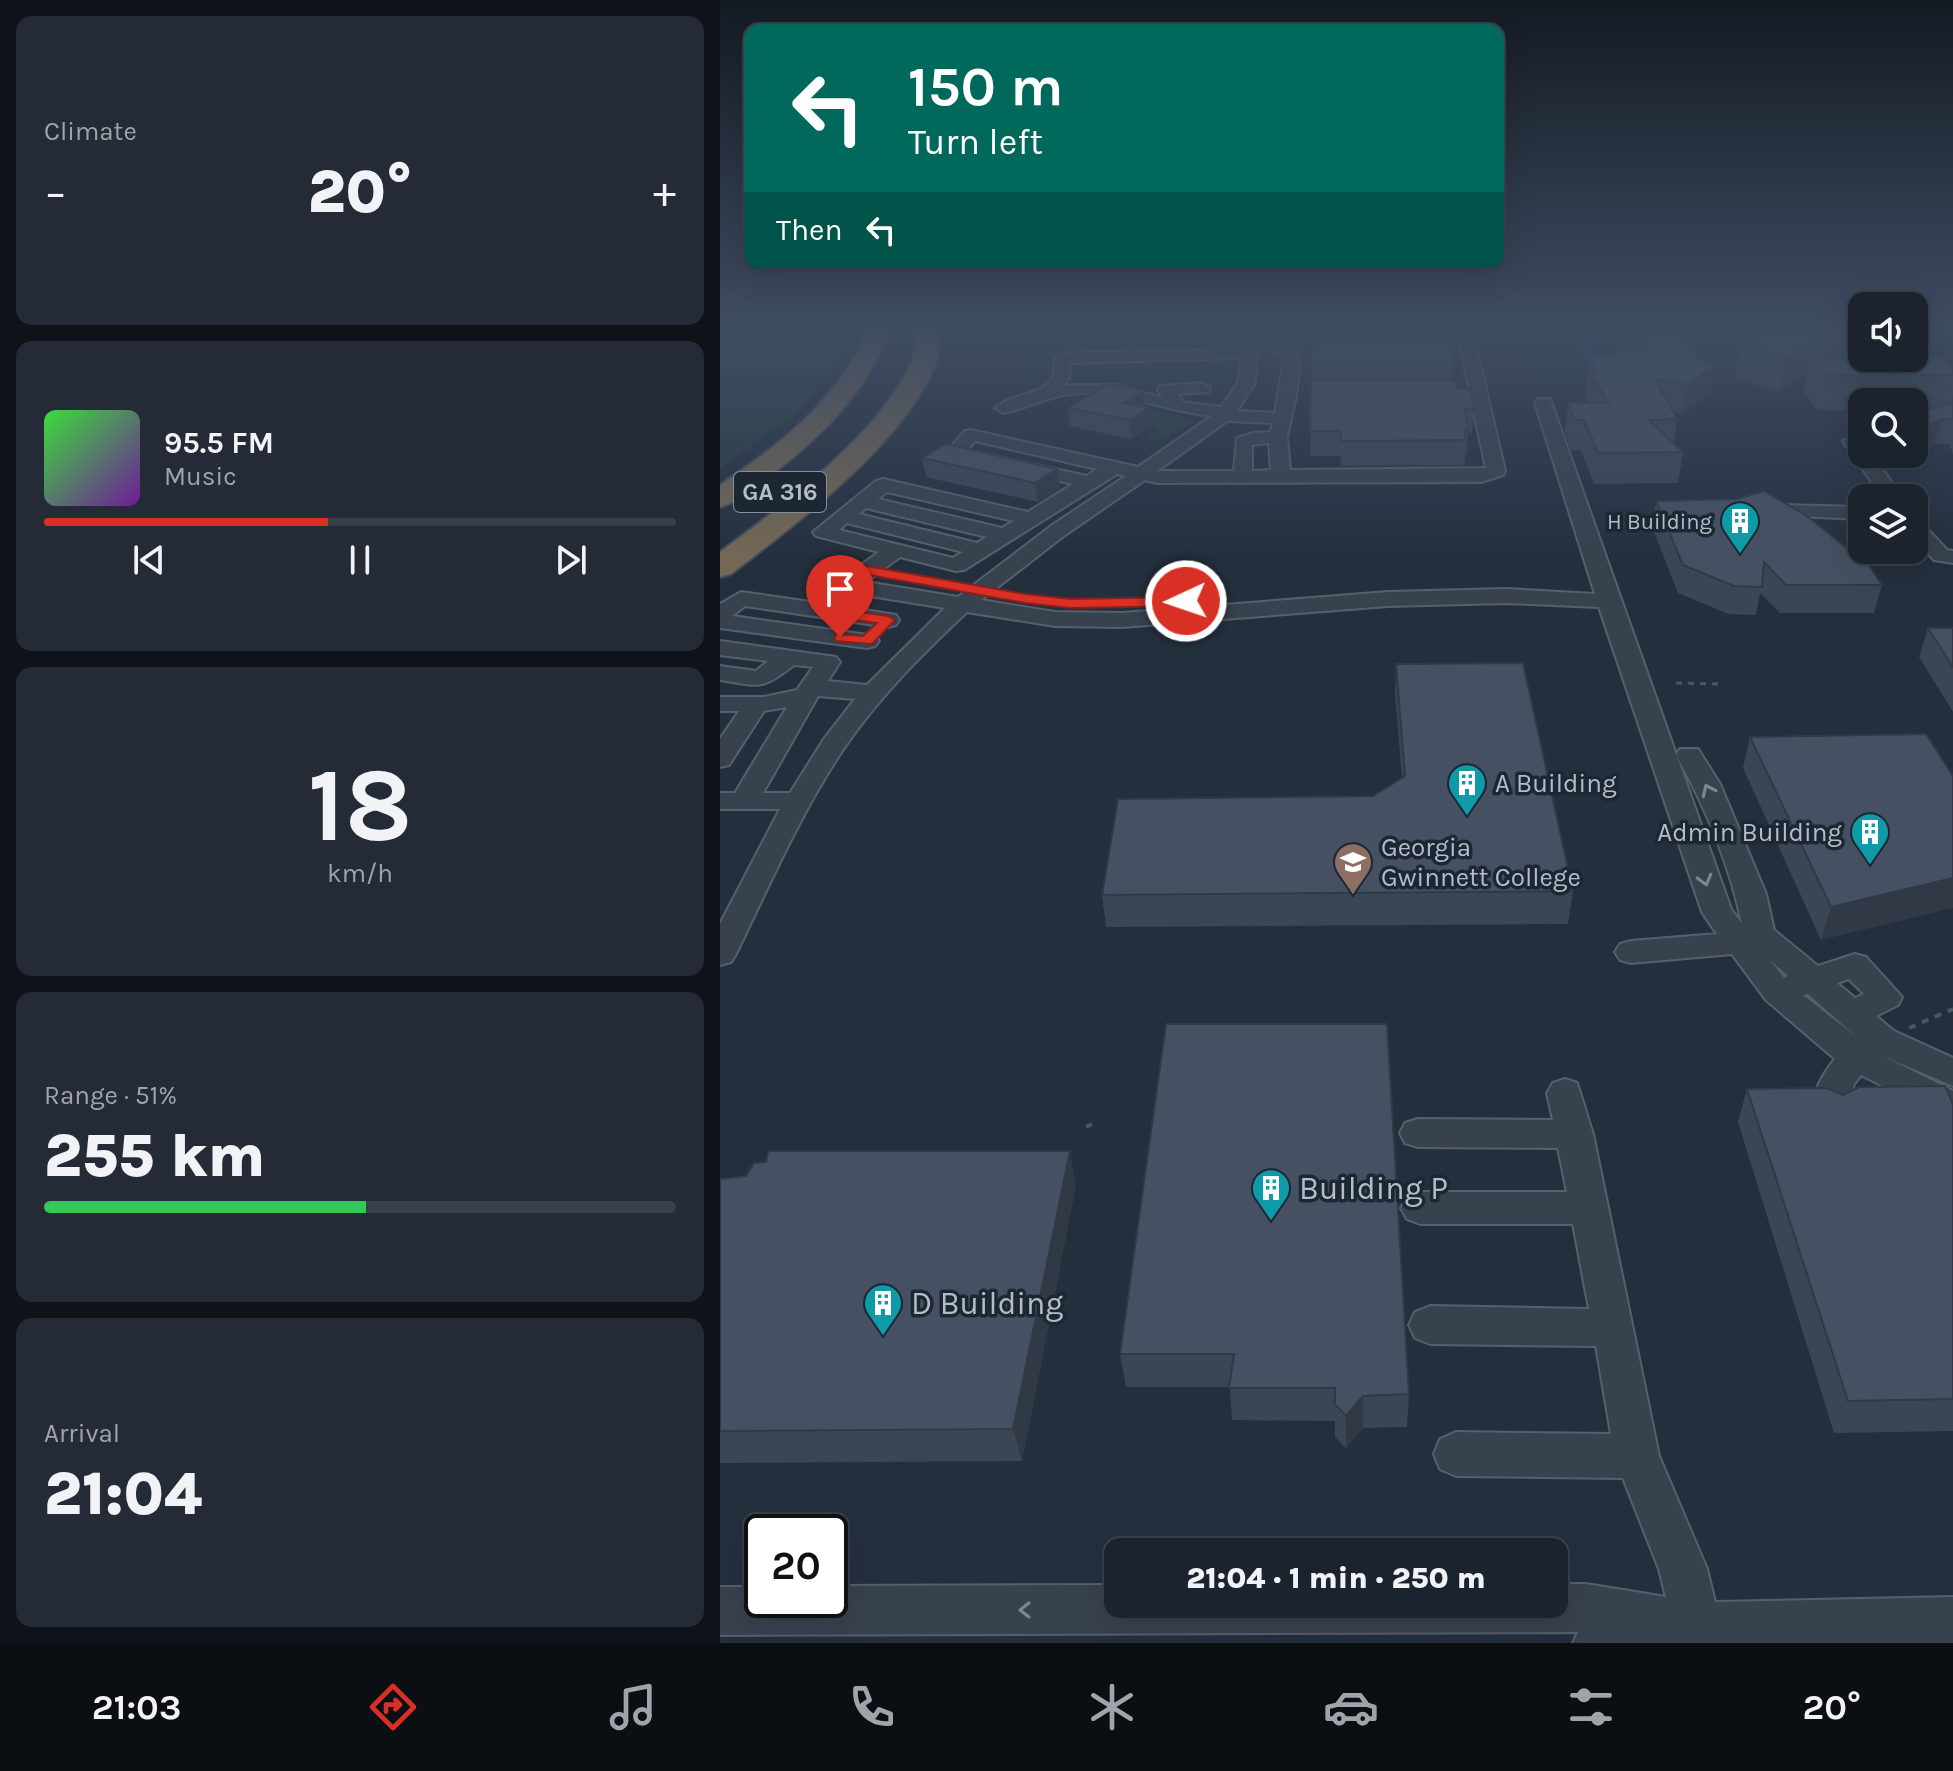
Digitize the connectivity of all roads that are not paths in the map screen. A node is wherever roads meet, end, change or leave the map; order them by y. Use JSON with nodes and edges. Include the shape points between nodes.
{"nodes":[{"id":1,"x":811,"y":406,"type":"edge"},
{"id":2,"x":830,"y":406,"type":"edge"},
{"id":3,"x":872,"y":406,"type":"edge"},
{"id":4,"x":897,"y":406,"type":"edge"},
{"id":5,"x":1010,"y":406,"type":"edge"},
{"id":6,"x":1172,"y":406,"type":"edge"},
{"id":7,"x":1233,"y":406,"type":"edge"},
{"id":8,"x":1272,"y":406,"type":"edge"},
{"id":9,"x":1286,"y":406,"type":"edge"},
{"id":10,"x":1289,"y":406,"type":"edge"},
{"id":11,"x":1483,"y":406,"type":"edge"},
{"id":12,"x":1545,"y":406,"type":"edge"},
{"id":13,"x":1177,"y":407,"type":"joint"},
{"id":14,"x":1004,"y":408,"type":"dead end"},
{"id":15,"x":1227,"y":413,"type":"junction"},
{"id":16,"x":977,"y":418,"type":"dead end"},
{"id":17,"x":852,"y":437,"type":"junction"},
{"id":18,"x":782,"y":441,"type":"junction"},
{"id":19,"x":1001,"y":442,"type":"junction"},
{"id":20,"x":732,"y":466,"type":"edge"},
{"id":21,"x":1114,"y":467,"type":"junction"},
{"id":22,"x":1143,"y":473,"type":"junction"},
{"id":23,"x":1281,"y":476,"type":"junction"},
{"id":24,"x":1243,"y":477,"type":"junction"},
{"id":25,"x":1090,"y":482,"type":"junction"},
{"id":26,"x":720,"y":498,"type":"edge"},
{"id":27,"x":863,"y":501,"type":"junction"},
{"id":28,"x":1780,"y":511,"type":"edge"},
{"id":29,"x":1848,"y":513,"type":"edge"},
{"id":30,"x":843,"y":516,"type":"junction"},
{"id":31,"x":1031,"y":519,"type":"junction"},
{"id":32,"x":1005,"y":535,"type":"junction"},
{"id":33,"x":720,"y":536,"type":"edge"},
{"id":34,"x":1928,"y":542,"type":"edge"},
{"id":35,"x":896,"y":550,"type":"junction"},
{"id":36,"x":981,"y":550,"type":"junction"},
{"id":37,"x":1953,"y":557,"type":"edge"},
{"id":38,"x":720,"y":567,"type":"edge"},
{"id":39,"x":867,"y":571,"type":"junction"},
{"id":40,"x":847,"y":586,"type":"junction"},
{"id":41,"x":1606,"y":593,"type":"junction"},
{"id":42,"x":969,"y":598,"type":"junction"},
{"id":43,"x":822,"y":611,"type":"junction"},
{"id":44,"x":720,"y":614,"type":"edge"},
{"id":45,"x":720,"y":621,"type":"edge"},
{"id":46,"x":867,"y":641,"type":"junction"},
{"id":47,"x":720,"y":648,"type":"edge"},
{"id":48,"x":789,"y":657,"type":"junction"},
{"id":49,"x":828,"y":662,"type":"junction"},
{"id":50,"x":720,"y":673,"type":"edge"},
{"id":51,"x":808,"y":692,"type":"junction"},
{"id":52,"x":874,"y":693,"type":"junction"},
{"id":53,"x":720,"y":704,"type":"edge"},
{"id":54,"x":756,"y":704,"type":"junction"},
{"id":55,"x":720,"y":759,"type":"edge"},
{"id":56,"x":732,"y":801,"type":"edge"},
{"id":57,"x":800,"y":801,"type":"junction"},
{"id":58,"x":1754,"y":942,"type":"junction"},
{"id":59,"x":1631,"y":952,"type":"dead end"},
{"id":60,"x":720,"y":954,"type":"edge"},
{"id":61,"x":1810,"y":980,"type":"junction"},
{"id":62,"x":1777,"y":992,"type":"junction"},
{"id":63,"x":1851,"y":1015,"type":"junction"},
{"id":64,"x":1869,"y":1049,"type":"junction"},
{"id":65,"x":1953,"y":1073,"type":"edge"},
{"id":66,"x":1565,"y":1093,"type":"dead end"},
{"id":67,"x":1953,"y":1107,"type":"edge"},
{"id":68,"x":1831,"y":1111,"type":"edge"},
{"id":69,"x":1418,"y":1133,"type":"dead end"},
{"id":70,"x":1575,"y":1134,"type":"junction"},
{"id":71,"x":1420,"y":1208,"type":"dead end"},
{"id":72,"x":1589,"y":1208,"type":"junction"},
{"id":73,"x":1430,"y":1325,"type":"dead end"},
{"id":74,"x":1613,"y":1328,"type":"junction"},
{"id":75,"x":1456,"y":1454,"type":"dead end"},
{"id":76,"x":1637,"y":1456,"type":"junction"},
{"id":77,"x":720,"y":1611,"type":"edge"},
{"id":78,"x":1953,"y":1621,"type":"edge"},
{"id":79,"x":1699,"y":1635,"type":"edge"},
{"id":80,"x":1598,"y":1643,"type":"edge"}],
"edges":[{"from":1,"to":18,"type":"highway"},
{"from":2,"to":18,"type":"highway","number":"GA 316","via":[[808,430]]},
{"from":3,"to":17,"type":"highway","number":"GA 316"},
{"from":4,"to":17,"type":"highway"},
{"from":5,"to":14,"type":"street"},
{"from":6,"to":13,"type":"street"},
{"from":7,"to":15,"type":"street"},
{"from":8,"to":15,"type":"street"},
{"from":9,"to":24,"type":"street","via":[[1243,442]]},
{"from":10,"to":23,"type":"street"},
{"from":11,"to":23,"type":"street","via":[[1496,471],[1490,474]]},
{"from":12,"to":41,"type":"street"},
{"from":13,"to":15,"type":"street"},
{"from":15,"to":22,"type":"street"},
{"from":16,"to":19,"type":"street","via":[[1024,428]]},
{"from":17,"to":33,"type":"highway","number":"GA 316"},
{"from":17,"to":38,"type":"highway","via":[[782,521]]},
{"from":18,"to":20,"type":"highway"},
{"from":18,"to":26,"type":"highway","number":"GA 316"},
{"from":19,"to":21,"type":"street"},
{"from":19,"to":25,"type":"street","via":[[971,435],[954,453]]},
{"from":21,"to":22,"type":"street"},
{"from":21,"to":25,"type":"street"},
{"from":22,"to":24,"type":"street"},
{"from":22,"to":42,"type":"street"},
{"from":23,"to":24,"type":"street"},
{"from":25,"to":31,"type":"street"},
{"from":27,"to":30,"type":"street"},
{"from":27,"to":31,"type":"street","via":[[883,485]]},
{"from":27,"to":32,"type":"street"},
{"from":28,"to":29,"type":"street"},
{"from":30,"to":35,"type":"street","via":[[823,532]]},
{"from":30,"to":36,"type":"street"},
{"from":31,"to":32,"type":"street"},
{"from":32,"to":36,"type":"street"},
{"from":34,"to":37,"type":"street","via":[[1941,556]]},
{"from":35,"to":36,"type":"street","via":[[956,565]]},
{"from":35,"to":39,"type":"street"},
{"from":39,"to":40,"type":"street"},
{"from":39,"to":42,"type":"street"},
{"from":40,"to":42,"type":"street"},
{"from":40,"to":43,"type":"street"},
{"from":41,"to":42,"type":"street","via":[[1472,581],[1127,605]]},
{"from":41,"to":42,"type":"street","via":[[1388,599],[1122,620],[1055,619]]},
{"from":41,"to":58,"type":"street","via":[[1675,754],[1709,897]]},
{"from":42,"to":52,"type":"street"},
{"from":43,"to":44,"type":"street","via":[[741,599]]},
{"from":43,"to":46,"type":"street","via":[[888,620]]},
{"from":45,"to":46,"type":"street"},
{"from":46,"to":49,"type":"street","via":[[846,662]]},
{"from":47,"to":48,"type":"street"},
{"from":48,"to":49,"type":"street"},
{"from":48,"to":50,"type":"street","via":[[761,679]]},
{"from":49,"to":51,"type":"street"},
{"from":51,"to":52,"type":"street"},
{"from":51,"to":54,"type":"street"},
{"from":51,"to":56,"type":"street"},
{"from":52,"to":57,"type":"street","via":[[833,745]]},
{"from":53,"to":54,"type":"street"},
{"from":54,"to":55,"type":"street"},
{"from":56,"to":57,"type":"street"},
{"from":57,"to":60,"type":"street"},
{"from":58,"to":59,"type":"street"},
{"from":58,"to":61,"type":"street"},
{"from":58,"to":62,"type":"street"},
{"from":61,"to":62,"type":"street"},
{"from":61,"to":63,"type":"street"},
{"from":61,"to":63,"type":"street","via":[[1855,965],[1886,997]]},
{"from":62,"to":64,"type":"street"},
{"from":63,"to":64,"type":"street"},
{"from":64,"to":65,"type":"street"},
{"from":64,"to":67,"type":"street"},
{"from":64,"to":68,"type":"street","via":[[1832,1087]]},
{"from":66,"to":70,"type":"street"},
{"from":69,"to":70,"type":"street"},
{"from":70,"to":72,"type":"street"},
{"from":71,"to":72,"type":"street"},
{"from":72,"to":74,"type":"street"},
{"from":73,"to":74,"type":"street"},
{"from":74,"to":76,"type":"street"},
{"from":75,"to":76,"type":"street"},
{"from":76,"to":79,"type":"street","via":[[1683,1569]]},
{"from":79,"to":77,"type":"street","one_way":true,"via":[[1586,1608]]},
{"from":78,"to":79,"type":"street"},
{"from":79,"to":80,"type":"street"}]}
